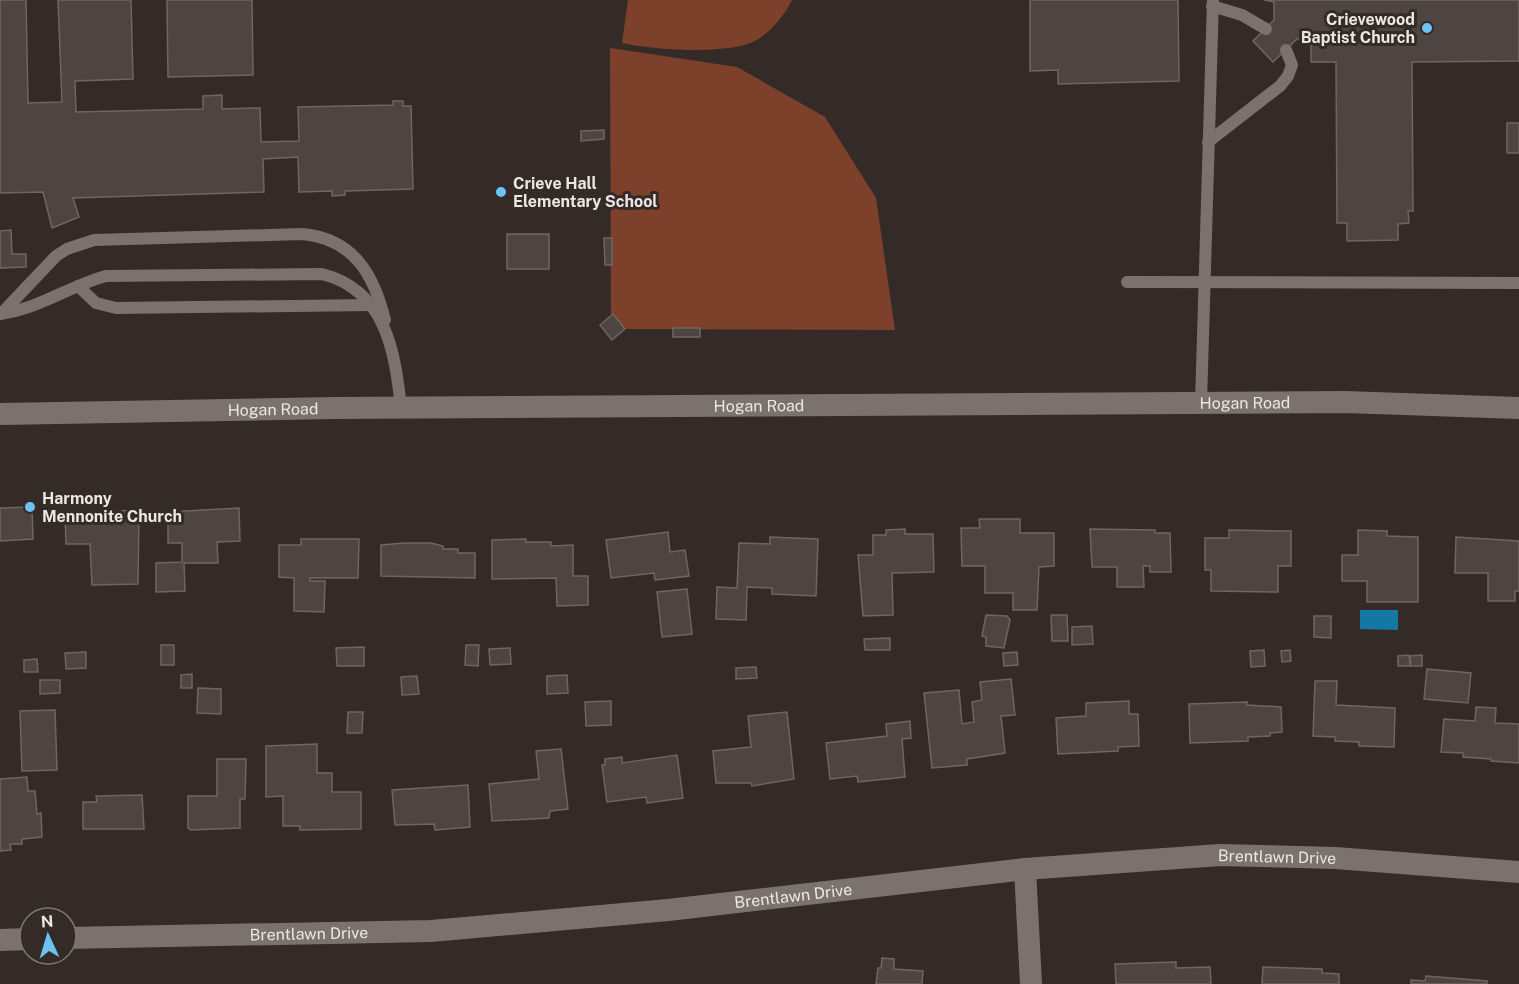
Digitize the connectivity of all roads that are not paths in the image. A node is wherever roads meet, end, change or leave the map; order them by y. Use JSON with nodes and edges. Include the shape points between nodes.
{"nodes":[{"id":1,"x":1212,"y":3,"type":"edge"},
{"id":2,"x":1266,"y":29,"type":"dead end"},
{"id":3,"x":1286,"y":50,"type":"dead end"},
{"id":4,"x":1208,"y":142,"type":"junction"},
{"id":5,"x":1204,"y":281,"type":"junction"},
{"id":6,"x":1127,"y":282,"type":"dead end"},
{"id":7,"x":1519,"y":283,"type":"edge"},
{"id":8,"x":78,"y":286,"type":"junction"},
{"id":9,"x":371,"y":305,"type":"junction"},
{"id":10,"x":1,"y":314,"type":"edge"},
{"id":11,"x":392,"y":347,"type":"junction"},
{"id":12,"x":1201,"y":403,"type":"junction"},
{"id":13,"x":400,"y":408,"type":"junction"},
{"id":14,"x":1519,"y":408,"type":"edge"},
{"id":15,"x":0,"y":414,"type":"edge"},
{"id":16,"x":1025,"y":869,"type":"junction"},
{"id":17,"x":1519,"y":872,"type":"edge"},
{"id":18,"x":78,"y":938,"type":"edge"},
{"id":19,"x":18,"y":939,"type":"edge"},
{"id":20,"x":0,"y":940,"type":"edge"},
{"id":21,"x":1031,"y":984,"type":"edge"}],
"edges":[{"from":1,"to":2,"type":"lane"},
{"from":1,"to":4,"type":"lane"},
{"from":3,"to":4,"type":"lane","via":[[1292,65],[1284,81]]},
{"from":4,"to":5,"type":"lane"},
{"from":5,"to":6,"type":"lane"},
{"from":5,"to":7,"type":"lane"},
{"from":5,"to":12,"type":"lane"},
{"from":8,"to":9,"type":"lane","via":[[96,303],[116,308]]},
{"from":8,"to":9,"type":"lane","via":[[106,276],[313,272],[342,282]]},
{"from":8,"to":10,"type":"lane","via":[[34,306]]},
{"from":9,"to":11,"type":"lane"},
{"from":10,"to":11,"type":"lane","via":[[56,256],[94,240],[303,234],[335,244],[359,260],[381,299]]},
{"from":11,"to":13,"type":"lane"},
{"from":12,"to":13,"type":"street","name":"Hogan Road"},
{"from":12,"to":14,"type":"street","name":"Hogan Road","via":[[1345,402]]},
{"from":13,"to":15,"type":"street","name":"Hogan Road"},
{"from":16,"to":17,"type":"street","name":"Brentlawn Drive","via":[[1220,855],[1346,858]]},
{"from":16,"to":18,"type":"street","name":"Brentlawn Drive","via":[[668,910],[431,930]]},
{"from":16,"to":21,"type":"street"},
{"from":19,"to":20,"type":"street"}]}
